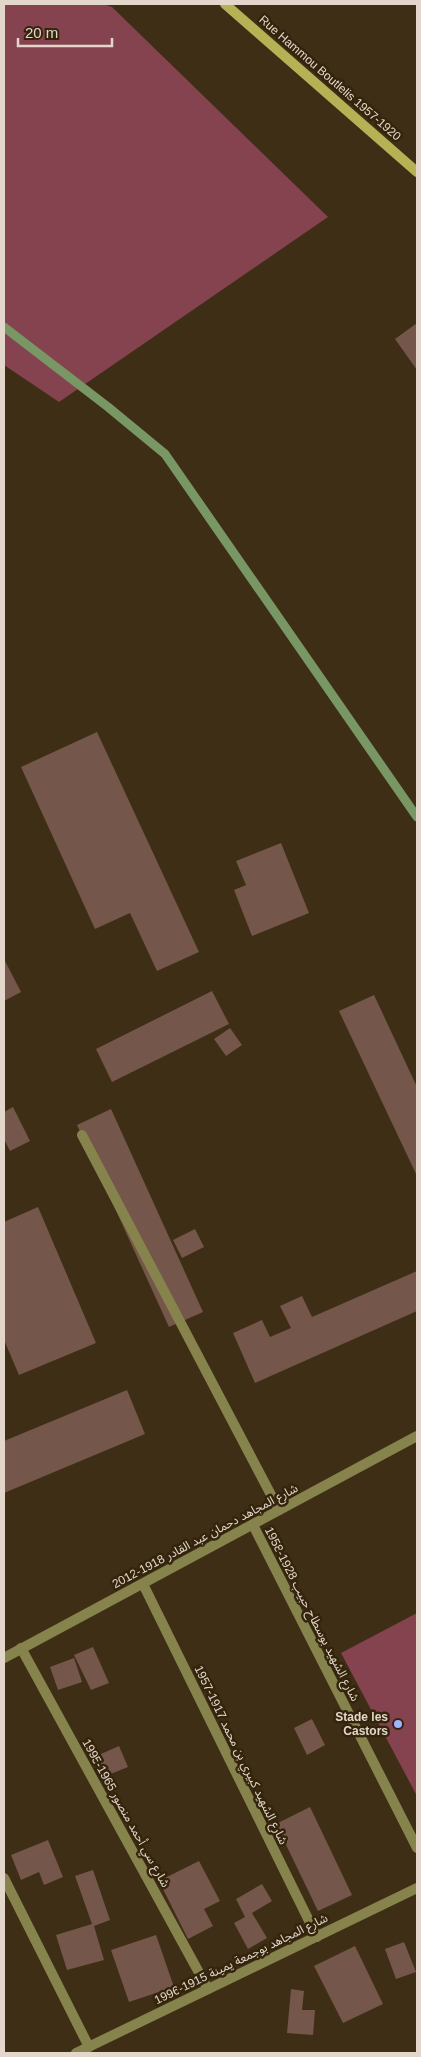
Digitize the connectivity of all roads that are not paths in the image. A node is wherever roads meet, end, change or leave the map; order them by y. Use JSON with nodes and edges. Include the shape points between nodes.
{"nodes":[{"id":1,"x":226,"y":4,"type":"edge"},
{"id":2,"x":417,"y":172,"type":"edge"},
{"id":3,"x":82,"y":1135,"type":"dead end"},
{"id":4,"x":417,"y":1436,"type":"edge"},
{"id":5,"x":279,"y":1510,"type":"junction"},
{"id":6,"x":253,"y":1525,"type":"junction"},
{"id":7,"x":143,"y":1584,"type":"junction"},
{"id":8,"x":21,"y":1648,"type":"junction"},
{"id":9,"x":4,"y":1658,"type":"edge"},
{"id":10,"x":417,"y":1848,"type":"edge"},
{"id":11,"x":4,"y":1878,"type":"edge"},
{"id":12,"x":417,"y":1888,"type":"edge"},
{"id":13,"x":317,"y":1937,"type":"junction"},
{"id":14,"x":208,"y":1989,"type":"junction"},
{"id":15,"x":89,"y":2047,"type":"junction"},
{"id":16,"x":76,"y":2053,"type":"edge"}],
"edges":[{"from":1,"to":2,"type":"main road","name":"Rue Hammou Boutlelis 1957-1920"},
{"from":3,"to":5,"type":"street"},
{"from":4,"to":5,"type":"street","name":"شارع المجاهد دحمان عبد القادر 1918-2012"},
{"from":5,"to":6,"type":"street","name":"شارع المجاهد دحمان عبد القادر 1918-2012"},
{"from":6,"to":7,"type":"street","name":"شارع المجاهد دحمان عبد القادر 1918-2012"},
{"from":6,"to":10,"type":"street","name":"شارع الشهيد بوسطاح حبيب 1928-1958"},
{"from":7,"to":8,"type":"street","name":"شارع المجاهد دحمان عبد القادر 1918-2012"},
{"from":7,"to":13,"type":"street","name":"شارع الشهيد كبيري بن محمد 1917-1957"},
{"from":8,"to":9,"type":"street","name":"شارع المجاهد دحمان عبد القادر 1918-2012"},
{"from":8,"to":14,"type":"street","name":"شارع سي أحمد منصور 1965-1995"},
{"from":11,"to":15,"type":"street"},
{"from":12,"to":13,"type":"street","name":"شارع المجاهد بوجمعة يمينة 1915-1996"},
{"from":13,"to":14,"type":"street","name":"شارع المجاهد بوجمعة يمينة 1915-1996"},
{"from":14,"to":15,"type":"street","name":"شارع المجاهد بوجمعة يمينة 1915-1996"},
{"from":15,"to":16,"type":"street","name":"شارع المجاهد بوجمعة يمينة 1915-1996"}]}
